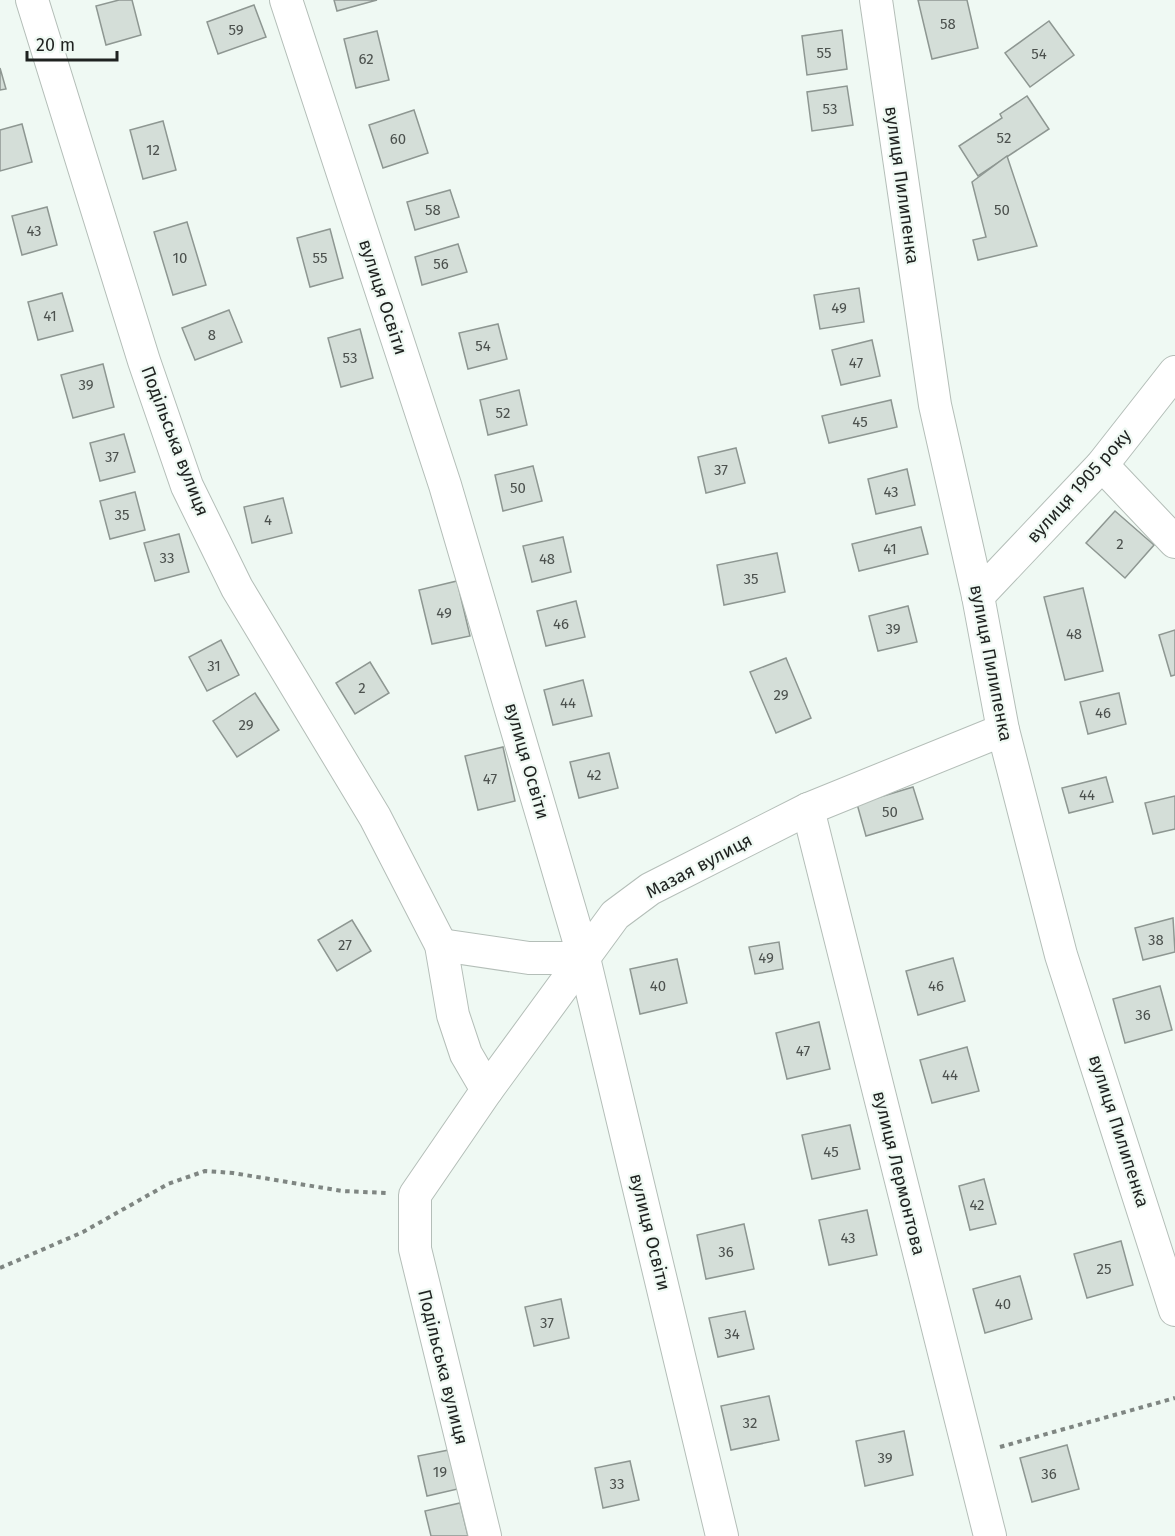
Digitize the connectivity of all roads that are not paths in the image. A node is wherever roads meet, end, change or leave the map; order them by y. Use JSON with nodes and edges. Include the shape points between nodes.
{"nodes":[{"id":1,"x":32,"y":0,"type":"edge"},
{"id":2,"x":286,"y":0,"type":"edge"},
{"id":3,"x":876,"y":0,"type":"edge"},
{"id":4,"x":1175,"y":372,"type":"edge"},
{"id":5,"x":1102,"y":465,"type":"junction"},
{"id":6,"x":1175,"y":542,"type":"edge"},
{"id":7,"x":978,"y":596,"type":"junction"},
{"id":8,"x":1003,"y":730,"type":"junction"},
{"id":9,"x":808,"y":809,"type":"junction"},
{"id":10,"x":441,"y":945,"type":"junction"},
{"id":11,"x":584,"y":958,"type":"junction"},
{"id":12,"x":487,"y":1090,"type":"junction"},
{"id":13,"x":415,"y":1196,"type":"joint"},
{"id":14,"x":1175,"y":1310,"type":"edge"},
{"id":15,"x":485,"y":1536,"type":"edge"},
{"id":16,"x":722,"y":1536,"type":"edge"},
{"id":17,"x":990,"y":1536,"type":"edge"}],
"edges":[{"from":1,"to":10,"type":"street","name":"Подільська вулиця","via":[[187,486],[237,588],[375,817]]},
{"from":2,"to":11,"type":"street","name":"вулиця Освіти","via":[[445,485]]},
{"from":3,"to":7,"type":"street","name":"вулиця Пилипенка","via":[[935,405]]},
{"from":4,"to":5,"type":"street","name":"вулиця 1905 року"},
{"from":5,"to":6,"type":"street"},
{"from":5,"to":7,"type":"street","name":"вулиця 1905 року"},
{"from":7,"to":8,"type":"street","name":"вулиця Пилипенка"},
{"from":8,"to":9,"type":"street","name":"Мазая вулиця"},
{"from":8,"to":14,"type":"street","name":"вулиця Пилипенка","via":[[1061,955]]},
{"from":9,"to":11,"type":"street","name":"Мазая вулиця","via":[[650,889],[615,915]]},
{"from":9,"to":17,"type":"street","name":"вулиця Лермонтова"},
{"from":10,"to":11,"type":"street","via":[[529,958]]},
{"from":10,"to":12,"type":"street","name":"Подільська вулиця","via":[[453,1015],[466,1054]]},
{"from":11,"to":12,"type":"street","name":"Мазая вулиця"},
{"from":11,"to":16,"type":"street","name":"вулиця Освіти"},
{"from":12,"to":13,"type":"street","name":"Мазая вулиця"},
{"from":13,"to":15,"type":"street","name":"Подільська вулиця","via":[[415,1249]]}]}
